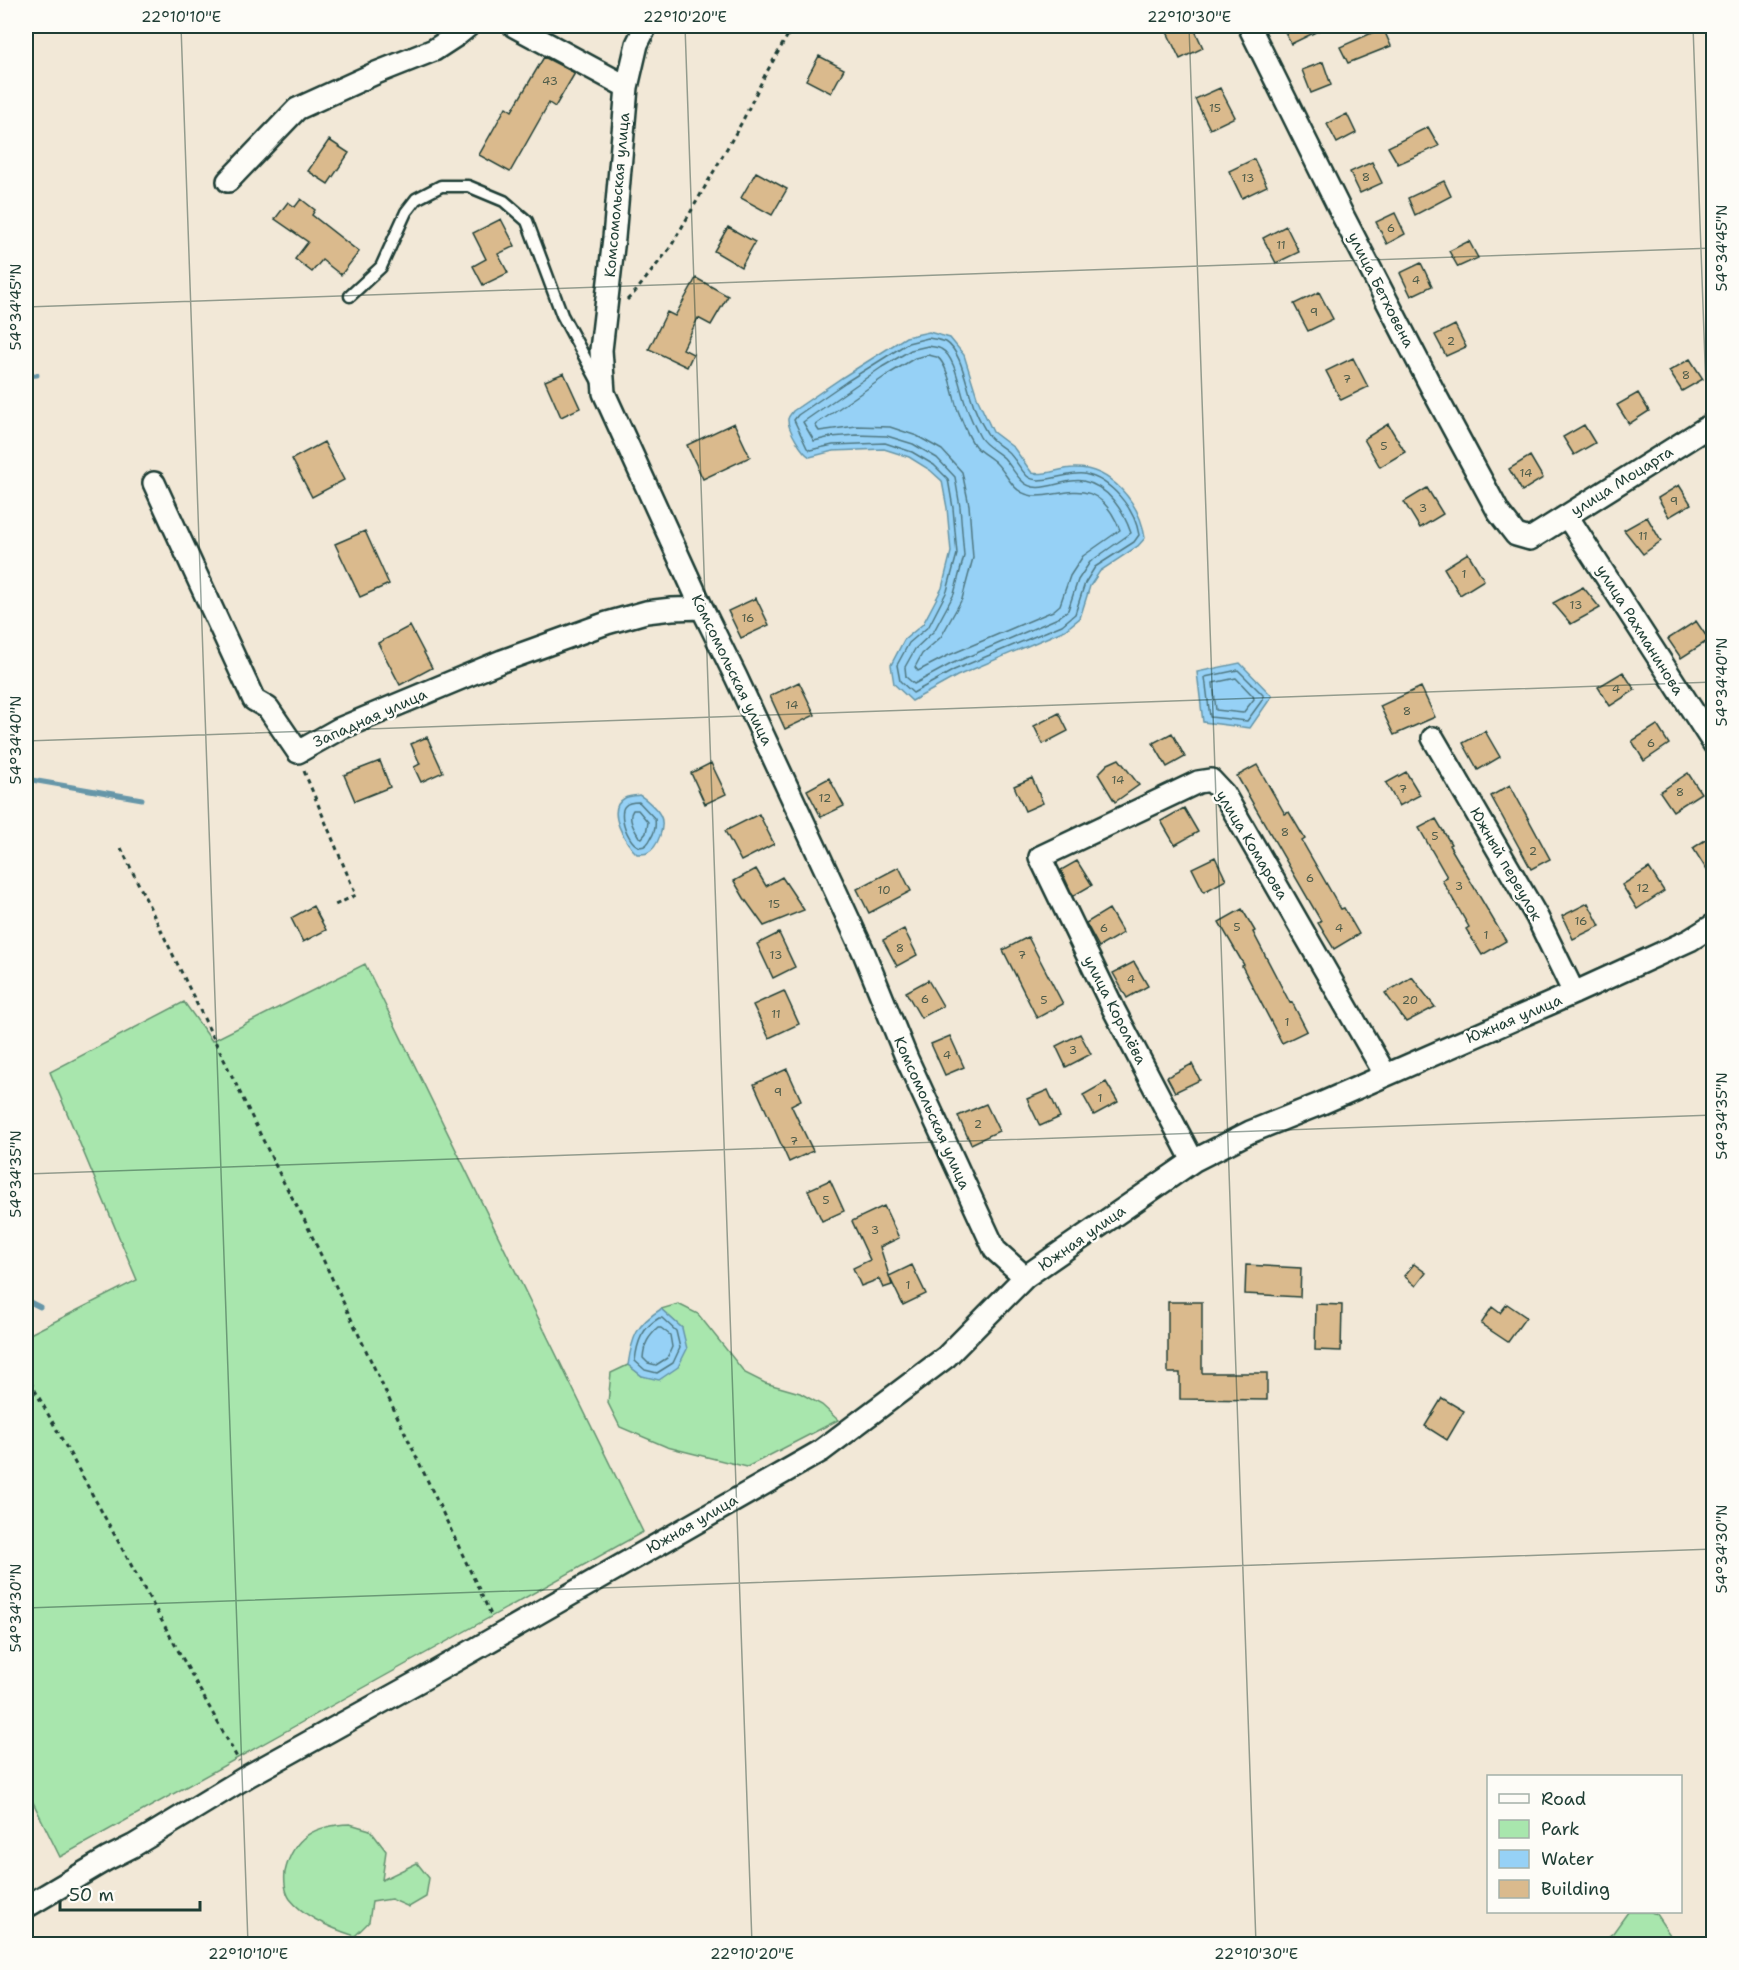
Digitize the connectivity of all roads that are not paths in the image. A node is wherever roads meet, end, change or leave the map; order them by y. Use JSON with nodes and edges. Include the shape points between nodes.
{"nodes":[{"id":1,"x":468,"y":26,"type":"edge"},
{"id":2,"x":514,"y":26,"type":"edge"},
{"id":3,"x":646,"y":26,"type":"edge"},
{"id":4,"x":1249,"y":26,"type":"edge"},
{"id":5,"x":627,"y":87,"type":"junction"},
{"id":6,"x":228,"y":181,"type":"dead end"},
{"id":7,"x":350,"y":296,"type":"dead end"},
{"id":8,"x":604,"y":393,"type":"junction"},
{"id":9,"x":1713,"y":423,"type":"edge"},
{"id":10,"x":154,"y":483,"type":"dead end"},
{"id":11,"x":1567,"y":516,"type":"junction"},
{"id":12,"x":1530,"y":539,"type":"joint"},
{"id":13,"x":702,"y":608,"type":"junction"},
{"id":14,"x":1433,"y":738,"type":"dead end"},
{"id":15,"x":1713,"y":744,"type":"edge"},
{"id":16,"x":1040,"y":857,"type":"joint"},
{"id":17,"x":1713,"y":925,"type":"edge"},
{"id":18,"x":1574,"y":993,"type":"junction"},
{"id":19,"x":1385,"y":1074,"type":"junction"},
{"id":20,"x":1193,"y":1161,"type":"junction"},
{"id":21,"x":1024,"y":1277,"type":"junction"},
{"id":22,"x":26,"y":1908,"type":"edge"}],
"edges":[{"from":1,"to":6,"type":"street","via":[[434,50],[297,109]]},
{"from":2,"to":5,"type":"street"},
{"from":3,"to":5,"type":"street","name":"Комсомольская улица"},
{"from":4,"to":12,"type":"street","name":"улица Бетховена","via":[[1437,398],[1494,502],[1516,535]]},
{"from":5,"to":8,"type":"street","name":"Комсомольская улица","via":[[601,350]]},
{"from":7,"to":8,"type":"lane","via":[[381,267],[416,199],[441,186],[468,186],[504,201],[527,221],[562,315]]},
{"from":8,"to":13,"type":"street","name":"Комсомольская улица"},
{"from":9,"to":11,"type":"street","name":"улица Моцарта"},
{"from":10,"to":13,"type":"street","name":"Западная улица","via":[[254,700],[268,708],[298,752],[339,729],[607,623],[646,612]]},
{"from":11,"to":12,"type":"street","name":"улица Моцарта"},
{"from":11,"to":15,"type":"street","name":"улица Рахманинова"},
{"from":13,"to":21,"type":"street","name":"Комсомольская улица","via":[[840,900],[907,1059],[995,1250]]},
{"from":14,"to":18,"type":"street","name":"Южный переулок","via":[[1537,917]]},
{"from":16,"to":19,"type":"street","name":"улица Комарова","via":[[1198,782],[1211,780],[1224,794]]},
{"from":16,"to":20,"type":"street","name":"улица Королёва"},
{"from":17,"to":18,"type":"street","name":"Южная улица","via":[[1690,940]]},
{"from":18,"to":19,"type":"street","name":"Южная улица"},
{"from":19,"to":20,"type":"street","name":"Южная улица"},
{"from":20,"to":21,"type":"street","name":"Южная улица"},
{"from":21,"to":22,"type":"street","name":"Южная улица","via":[[946,1357],[820,1451],[248,1776]]}]}
